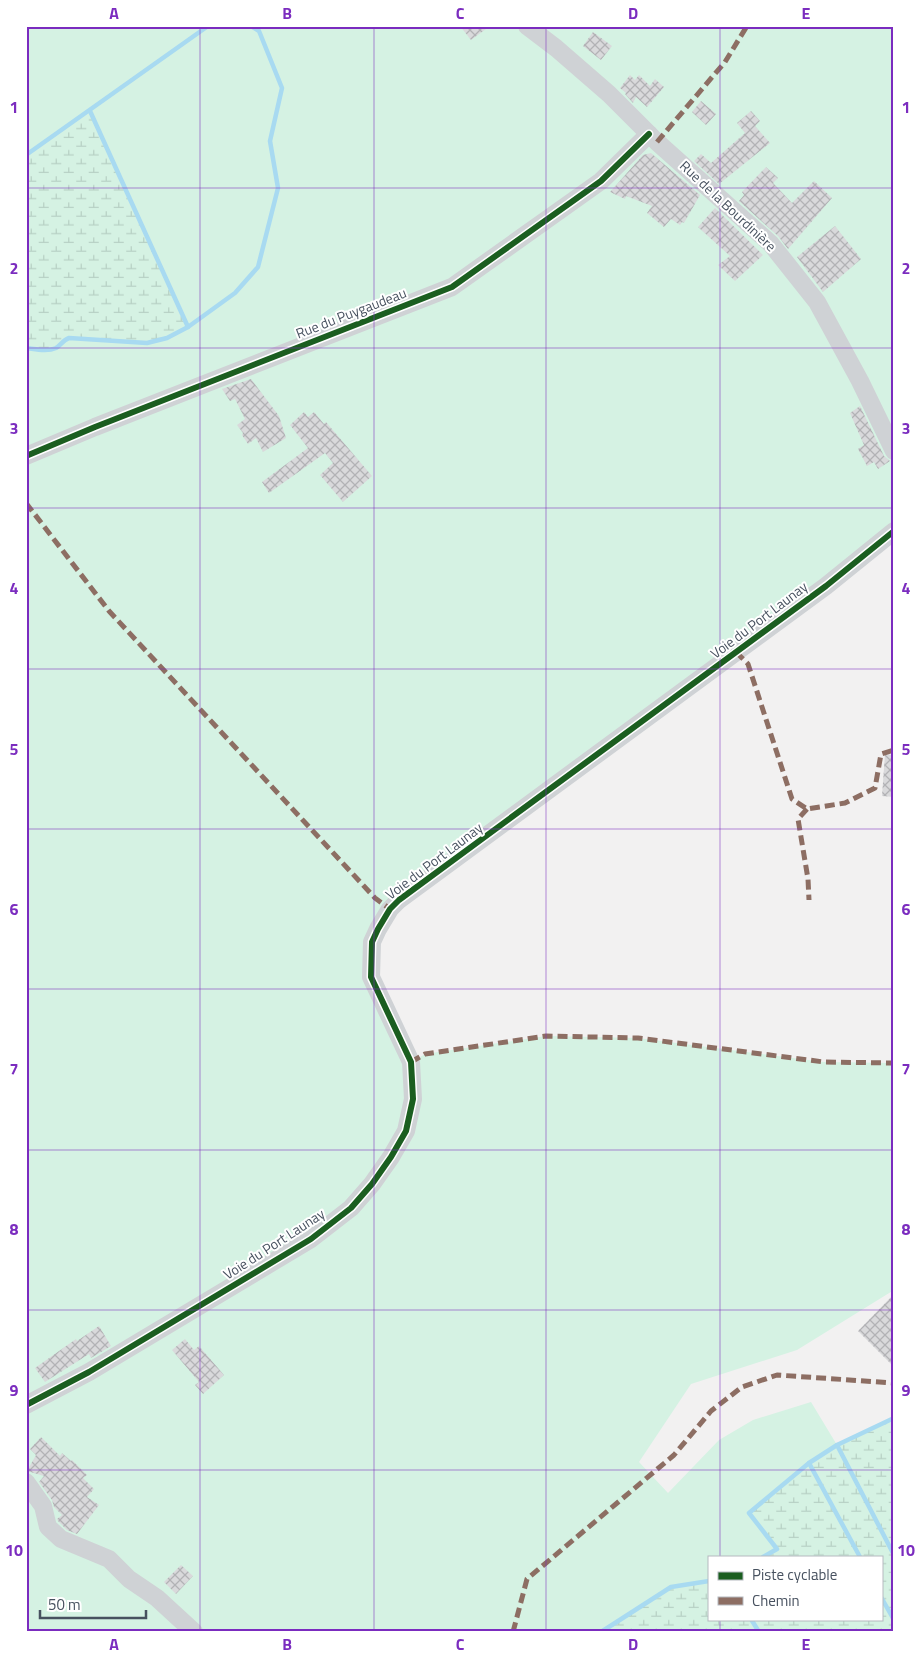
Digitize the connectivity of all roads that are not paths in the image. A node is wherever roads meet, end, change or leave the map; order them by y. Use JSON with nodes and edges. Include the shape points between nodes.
{"nodes":[{"id":1,"x":527,"y":26,"type":"edge"},
{"id":2,"x":649,"y":134,"type":"junction"},
{"id":3,"x":894,"y":451,"type":"edge"},
{"id":4,"x":26,"y":456,"type":"edge"},
{"id":5,"x":894,"y":531,"type":"edge"},
{"id":6,"x":26,"y":1405,"type":"edge"},
{"id":7,"x":26,"y":1482,"type":"edge"},
{"id":8,"x":194,"y":1632,"type":"edge"}],
"edges":[{"from":1,"to":2,"type":"street","name":"Rue de la Bourdinière","via":[[602,88]]},
{"from":2,"to":3,"type":"street","name":"Rue de la Bourdinière","via":[[771,244],[817,302]]},
{"from":2,"to":4,"type":"street","name":"Rue du Puygaudeau","via":[[601,181],[452,287]]},
{"from":5,"to":6,"type":"street","name":"Voie du Port Launay","via":[[826,586],[399,900],[372,942],[371,978],[412,1062],[413,1099],[406,1131],[372,1184],[350,1208],[311,1239],[89,1372]]},
{"from":7,"to":8,"type":"street","via":[[42,1506],[48,1527],[61,1539],[109,1559]]}]}
